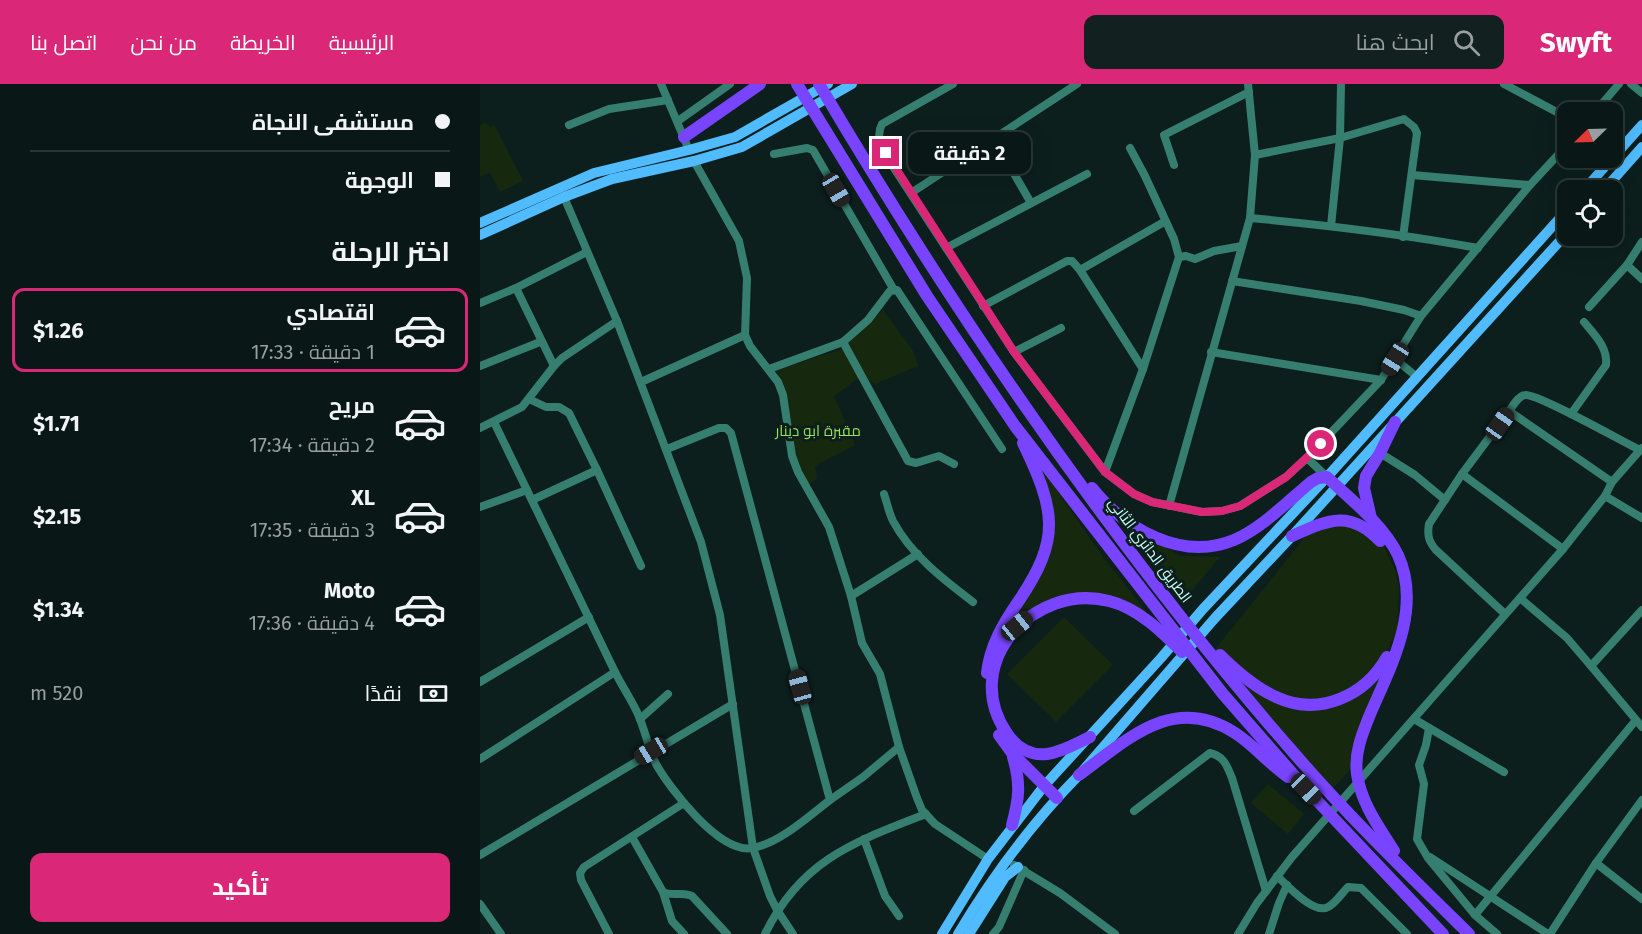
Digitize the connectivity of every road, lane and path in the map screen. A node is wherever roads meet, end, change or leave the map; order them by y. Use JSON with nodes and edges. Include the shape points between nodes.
{"nodes":[{"id":1,"x":661,"y":84,"type":"edge"},
{"id":2,"x":730,"y":84,"type":"edge"},
{"id":3,"x":760,"y":84,"type":"edge"},
{"id":4,"x":797,"y":84,"type":"edge"},
{"id":5,"x":819,"y":84,"type":"edge"},
{"id":6,"x":828,"y":84,"type":"edge"},
{"id":7,"x":953,"y":84,"type":"edge"},
{"id":8,"x":1077,"y":84,"type":"edge"},
{"id":9,"x":1341,"y":84,"type":"edge"},
{"id":10,"x":1504,"y":84,"type":"edge"},
{"id":11,"x":1619,"y":84,"type":"edge"},
{"id":12,"x":1631,"y":84,"type":"edge"},
{"id":13,"x":848,"y":86,"type":"edge"},
{"id":14,"x":1249,"y":88,"type":"edge"},
{"id":15,"x":1642,"y":93,"type":"edge"},
{"id":16,"x":668,"y":100,"type":"junction"},
{"id":17,"x":1604,"y":102,"type":"edge"},
{"id":18,"x":1557,"y":112,"type":"edge"},
{"id":19,"x":678,"y":121,"type":"junction"},
{"id":20,"x":569,"y":125,"type":"dead end"},
{"id":21,"x":1642,"y":125,"type":"edge"},
{"id":22,"x":684,"y":137,"type":"junction"},
{"id":23,"x":1340,"y":138,"type":"junction"},
{"id":24,"x":994,"y":139,"type":"junction"},
{"id":25,"x":1642,"y":147,"type":"edge"},
{"id":26,"x":1130,"y":148,"type":"dead end"},
{"id":27,"x":689,"y":150,"type":"junction"},
{"id":28,"x":774,"y":154,"type":"dead end"},
{"id":29,"x":1255,"y":155,"type":"junction"},
{"id":30,"x":1557,"y":156,"type":"edge"},
{"id":31,"x":694,"y":161,"type":"junction"},
{"id":32,"x":1174,"y":165,"type":"dead end"},
{"id":33,"x":1087,"y":174,"type":"dead end"},
{"id":34,"x":1412,"y":175,"type":"junction"},
{"id":35,"x":1593,"y":180,"type":"edge"},
{"id":36,"x":1613,"y":180,"type":"edge"},
{"id":37,"x":1530,"y":185,"type":"junction"},
{"id":38,"x":911,"y":193,"type":"junction"},
{"id":39,"x":564,"y":197,"type":"junction"},
{"id":40,"x":1030,"y":203,"type":"junction"},
{"id":41,"x":1250,"y":218,"type":"junction"},
{"id":42,"x":1557,"y":221,"type":"edge"},
{"id":43,"x":1164,"y":222,"type":"junction"},
{"id":44,"x":480,"y":223,"type":"edge"},
{"id":45,"x":1331,"y":226,"type":"junction"},
{"id":46,"x":480,"y":235,"type":"edge"},
{"id":47,"x":1403,"y":237,"type":"junction"},
{"id":48,"x":1642,"y":242,"type":"edge"},
{"id":49,"x":1557,"y":244,"type":"edge"},
{"id":50,"x":1242,"y":246,"type":"junction"},
{"id":51,"x":946,"y":248,"type":"junction"},
{"id":52,"x":1478,"y":248,"type":"junction"},
{"id":53,"x":587,"y":252,"type":"junction"},
{"id":54,"x":1179,"y":257,"type":"junction"},
{"id":55,"x":1627,"y":265,"type":"junction"},
{"id":56,"x":1080,"y":270,"type":"junction"},
{"id":57,"x":1642,"y":279,"type":"edge"},
{"id":58,"x":1232,"y":281,"type":"junction"},
{"id":59,"x":516,"y":288,"type":"junction"},
{"id":60,"x":894,"y":290,"type":"junction"},
{"id":61,"x":480,"y":303,"type":"edge"},
{"id":62,"x":982,"y":306,"type":"junction"},
{"id":63,"x":1589,"y":307,"type":"dead end"},
{"id":64,"x":1422,"y":316,"type":"junction"},
{"id":65,"x":617,"y":321,"type":"junction"},
{"id":66,"x":1584,"y":322,"type":"dead end"},
{"id":67,"x":1061,"y":328,"type":"dead end"},
{"id":68,"x":744,"y":335,"type":"junction"},
{"id":69,"x":540,"y":342,"type":"junction"},
{"id":70,"x":843,"y":342,"type":"junction"},
{"id":71,"x":1014,"y":352,"type":"junction"},
{"id":72,"x":1211,"y":352,"type":"junction"},
{"id":73,"x":1395,"y":359,"type":"junction"},
{"id":74,"x":480,"y":366,"type":"edge"},
{"id":75,"x":554,"y":366,"type":"junction"},
{"id":76,"x":769,"y":369,"type":"junction"},
{"id":77,"x":1143,"y":369,"type":"junction"},
{"id":78,"x":1417,"y":377,"type":"junction"},
{"id":79,"x":1381,"y":380,"type":"junction"},
{"id":80,"x":641,"y":382,"type":"junction"},
{"id":81,"x":529,"y":399,"type":"junction"},
{"id":82,"x":1509,"y":411,"type":"junction"},
{"id":83,"x":1571,"y":414,"type":"junction"},
{"id":84,"x":1035,"y":421,"type":"junction"},
{"id":85,"x":494,"y":422,"type":"junction"},
{"id":86,"x":1395,"y":422,"type":"junction"},
{"id":87,"x":1015,"y":426,"type":"junction"},
{"id":88,"x":480,"y":428,"type":"edge"},
{"id":89,"x":1002,"y":448,"type":"dead end"},
{"id":90,"x":667,"y":449,"type":"junction"},
{"id":91,"x":1641,"y":449,"type":"edge"},
{"id":92,"x":1380,"y":453,"type":"junction"},
{"id":93,"x":1307,"y":458,"type":"junction"},
{"id":94,"x":954,"y":464,"type":"dead end"},
{"id":95,"x":597,"y":470,"type":"junction"},
{"id":96,"x":1105,"y":472,"type":"junction"},
{"id":97,"x":1462,"y":474,"type":"junction"},
{"id":98,"x":1332,"y":482,"type":"junction"},
{"id":99,"x":1612,"y":482,"type":"junction"},
{"id":100,"x":527,"y":490,"type":"junction"},
{"id":101,"x":884,"y":494,"type":"dead end"},
{"id":102,"x":1605,"y":495,"type":"junction"},
{"id":103,"x":532,"y":500,"type":"junction"},
{"id":104,"x":1445,"y":500,"type":"junction"},
{"id":105,"x":1169,"y":506,"type":"junction"},
{"id":106,"x":480,"y":507,"type":"edge"},
{"id":107,"x":1642,"y":518,"type":"edge"},
{"id":108,"x":1371,"y":519,"type":"junction"},
{"id":109,"x":1292,"y":536,"type":"junction"},
{"id":110,"x":1563,"y":549,"type":"junction"},
{"id":111,"x":918,"y":554,"type":"junction"},
{"id":112,"x":641,"y":566,"type":"dead end"},
{"id":113,"x":851,"y":596,"type":"junction"},
{"id":114,"x":1520,"y":598,"type":"junction"},
{"id":115,"x":973,"y":602,"type":"dead end"},
{"id":116,"x":1642,"y":610,"type":"edge"},
{"id":117,"x":1505,"y":614,"type":"junction"},
{"id":118,"x":589,"y":617,"type":"junction"},
{"id":119,"x":1194,"y":632,"type":"junction"},
{"id":120,"x":1591,"y":666,"type":"junction"},
{"id":121,"x":615,"y":672,"type":"junction"},
{"id":122,"x":480,"y":682,"type":"edge"},
{"id":123,"x":668,"y":694,"type":"dead end"},
{"id":124,"x":1223,"y":694,"type":"junction"},
{"id":125,"x":733,"y":704,"type":"junction"},
{"id":126,"x":1414,"y":718,"type":"junction"},
{"id":127,"x":640,"y":719,"type":"junction"},
{"id":128,"x":1639,"y":723,"type":"edge"},
{"id":129,"x":1429,"y":728,"type":"junction"},
{"id":130,"x":1090,"y":737,"type":"junction"},
{"id":131,"x":899,"y":747,"type":"junction"},
{"id":132,"x":651,"y":751,"type":"junction"},
{"id":133,"x":1012,"y":753,"type":"junction"},
{"id":134,"x":480,"y":759,"type":"edge"},
{"id":135,"x":1504,"y":772,"type":"dead end"},
{"id":136,"x":1079,"y":775,"type":"junction"},
{"id":137,"x":1044,"y":786,"type":"junction"},
{"id":138,"x":1306,"y":789,"type":"junction"},
{"id":139,"x":1057,"y":798,"type":"junction"},
{"id":140,"x":830,"y":800,"type":"junction"},
{"id":141,"x":1642,"y":800,"type":"edge"},
{"id":142,"x":684,"y":803,"type":"junction"},
{"id":143,"x":1134,"y":811,"type":"dead end"},
{"id":144,"x":926,"y":814,"type":"junction"},
{"id":145,"x":1012,"y":825,"type":"junction"},
{"id":146,"x":632,"y":837,"type":"junction"},
{"id":147,"x":864,"y":838,"type":"junction"},
{"id":148,"x":753,"y":848,"type":"junction"},
{"id":149,"x":1425,"y":853,"type":"junction"},
{"id":150,"x":480,"y":855,"type":"edge"},
{"id":151,"x":988,"y":859,"type":"junction"},
{"id":152,"x":1006,"y":861,"type":"junction"},
{"id":153,"x":1596,"y":863,"type":"junction"},
{"id":154,"x":1021,"y":868,"type":"junction"},
{"id":155,"x":1277,"y":876,"type":"junction"},
{"id":156,"x":1411,"y":877,"type":"junction"},
{"id":157,"x":1287,"y":885,"type":"junction"},
{"id":158,"x":1266,"y":891,"type":"junction"},
{"id":159,"x":663,"y":892,"type":"junction"},
{"id":160,"x":1490,"y":895,"type":"junction"},
{"id":161,"x":1642,"y":899,"type":"edge"},
{"id":162,"x":480,"y":904,"type":"edge"},
{"id":163,"x":777,"y":910,"type":"junction"},
{"id":164,"x":1475,"y":915,"type":"junction"},
{"id":165,"x":899,"y":916,"type":"dead end"},
{"id":166,"x":997,"y":932,"type":"edge"},
{"id":167,"x":501,"y":934,"type":"edge"},
{"id":168,"x":609,"y":934,"type":"edge"},
{"id":169,"x":684,"y":934,"type":"edge"},
{"id":170,"x":727,"y":934,"type":"edge"},
{"id":171,"x":765,"y":934,"type":"edge"},
{"id":172,"x":793,"y":934,"type":"edge"},
{"id":173,"x":942,"y":934,"type":"edge"},
{"id":174,"x":958,"y":934,"type":"edge"},
{"id":175,"x":969,"y":934,"type":"edge"},
{"id":176,"x":1115,"y":934,"type":"edge"},
{"id":177,"x":1238,"y":934,"type":"edge"},
{"id":178,"x":1269,"y":934,"type":"edge"},
{"id":179,"x":1407,"y":934,"type":"edge"},
{"id":180,"x":1443,"y":934,"type":"edge"},
{"id":181,"x":1469,"y":934,"type":"edge"},
{"id":182,"x":1497,"y":934,"type":"edge"},
{"id":183,"x":1549,"y":934,"type":"edge"}],
"edges":[{"from":1,"to":16,"type":"street"},
{"from":2,"to":19,"type":"street"},
{"from":3,"to":22,"type":"highway"},
{"from":4,"to":87,"type":"highway","name":"الطريق الدائري الثاني","via":[[915,278]]},
{"from":5,"to":84,"type":"highway","name":"الطريق الدائري الثاني","via":[[921,252]]},
{"from":6,"to":27,"type":"main road","via":[[735,137]]},
{"from":7,"to":38,"type":"street","via":[[882,124],[878,132],[879,141]]},
{"from":8,"to":24,"type":"street"},
{"from":9,"to":23,"type":"street"},
{"from":10,"to":18,"type":"street"},
{"from":11,"to":17,"type":"street"},
{"from":12,"to":15,"type":"street"},
{"from":13,"to":31,"type":"main road","via":[[742,147]]},
{"from":14,"to":29,"type":"street"},
{"from":14,"to":32,"type":"street","via":[[1164,135]]},
{"from":16,"to":19,"type":"street"},
{"from":16,"to":20,"type":"street","via":[[609,109]]},
{"from":19,"to":22,"type":"street"},
{"from":21,"to":35,"type":"main road"},
{"from":22,"to":27,"type":"street"},
{"from":23,"to":29,"type":"street"},
{"from":23,"to":34,"type":"street","via":[[1404,119],[1416,133]]},
{"from":23,"to":45,"type":"street"},
{"from":24,"to":38,"type":"street"},
{"from":24,"to":40,"type":"street"},
{"from":25,"to":36,"type":"main road"},
{"from":26,"to":43,"type":"street"},
{"from":27,"to":44,"type":"main road","via":[[594,173]]},
{"from":28,"to":60,"type":"street","via":[[813,150]]},
{"from":29,"to":41,"type":"street"},
{"from":30,"to":37,"type":"street"},
{"from":31,"to":39,"type":"main road","via":[[612,179]]},
{"from":31,"to":68,"type":"street","via":[[744,257]]},
{"from":33,"to":40,"type":"street"},
{"from":34,"to":37,"type":"street"},
{"from":34,"to":47,"type":"street"},
{"from":37,"to":52,"type":"street"},
{"from":38,"to":51,"type":"street"},
{"from":39,"to":46,"type":"main road"},
{"from":39,"to":53,"type":"street"},
{"from":40,"to":51,"type":"street"},
{"from":41,"to":45,"type":"street"},
{"from":41,"to":50,"type":"street"},
{"from":42,"to":78,"type":"main road"},
{"from":43,"to":54,"type":"street"},
{"from":43,"to":56,"type":"street"},
{"from":45,"to":47,"type":"street"},
{"from":47,"to":52,"type":"street"},
{"from":48,"to":55,"type":"street"},
{"from":49,"to":86,"type":"main road"},
{"from":50,"to":54,"type":"street","via":[[1196,259]]},
{"from":50,"to":58,"type":"street"},
{"from":51,"to":62,"type":"street"},
{"from":52,"to":64,"type":"street"},
{"from":53,"to":59,"type":"street"},
{"from":53,"to":65,"type":"street"},
{"from":54,"to":77,"type":"street"},
{"from":55,"to":57,"type":"street"},
{"from":55,"to":63,"type":"street"},
{"from":56,"to":62,"type":"street","via":[[1067,261]]},
{"from":56,"to":77,"type":"street"},
{"from":58,"to":64,"type":"street","via":[[1361,301]]},
{"from":58,"to":72,"type":"street"},
{"from":59,"to":61,"type":"street"},
{"from":59,"to":69,"type":"street"},
{"from":60,"to":70,"type":"street"},
{"from":60,"to":89,"type":"street"},
{"from":62,"to":71,"type":"street"},
{"from":64,"to":73,"type":"street"},
{"from":65,"to":75,"type":"street"},
{"from":65,"to":80,"type":"street"},
{"from":66,"to":83,"type":"street","via":[[1602,345],[1606,365]]},
{"from":67,"to":71,"type":"street"},
{"from":68,"to":76,"type":"street"},
{"from":68,"to":80,"type":"street"},
{"from":69,"to":74,"type":"street"},
{"from":69,"to":75,"type":"street"},
{"from":70,"to":76,"type":"street"},
{"from":70,"to":94,"type":"street","via":[[908,461],[916,463],[939,456]]},
{"from":71,"to":96,"type":"street"},
{"from":72,"to":79,"type":"street"},
{"from":72,"to":105,"type":"street"},
{"from":73,"to":78,"type":"street"},
{"from":73,"to":79,"type":"street"},
{"from":75,"to":81,"type":"street"},
{"from":76,"to":113,"type":"street","via":[[783,395],[792,456],[829,527]]},
{"from":77,"to":96,"type":"street"},
{"from":78,"to":98,"type":"main road"},
{"from":79,"to":93,"type":"street"},
{"from":80,"to":90,"type":"street"},
{"from":81,"to":85,"type":"street"},
{"from":81,"to":95,"type":"street","via":[[569,413]]},
{"from":82,"to":83,"type":"street","via":[[1519,397],[1528,395]]},
{"from":82,"to":97,"type":"street"},
{"from":82,"to":99,"type":"street"},
{"from":83,"to":91,"type":"street"},
{"from":84,"to":98,"type":"highway","via":[[1099,495],[1134,526],[1158,539],[1184,545],[1233,541],[1311,482],[1318,478]]},
{"from":84,"to":119,"type":"highway","name":"الطريق الدائري الثاني"},
{"from":85,"to":88,"type":"street"},
{"from":85,"to":100,"type":"street"},
{"from":86,"to":92,"type":"highway"},
{"from":86,"to":98,"type":"main road"},
{"from":87,"to":124,"type":"highway","name":"الطريق الدائري الثاني"},
{"from":87,"to":133,"type":"highway","via":[[1041,479],[1049,523],[1040,567],[999,633],[989,657],[985,686],[989,712],[999,736]]},
{"from":90,"to":125,"type":"street","via":[[701,542],[720,615]]},
{"from":90,"to":140,"type":"street","via":[[719,428],[731,433]]},
{"from":91,"to":99,"type":"street"},
{"from":92,"to":104,"type":"street"},
{"from":92,"to":108,"type":"highway","via":[[1365,476]]},
{"from":93,"to":98,"type":"street"},
{"from":93,"to":105,"type":"street","via":[[1286,477],[1240,506],[1202,512]]},
{"from":95,"to":103,"type":"street"},
{"from":95,"to":112,"type":"street"},
{"from":96,"to":105,"type":"street","via":[[1134,494]]},
{"from":97,"to":104,"type":"street"},
{"from":97,"to":110,"type":"street"},
{"from":98,"to":108,"type":"highway"},
{"from":98,"to":109,"type":"main road"},
{"from":98,"to":130,"type":"main road","via":[[1203,609]]},
{"from":99,"to":102,"type":"street"},
{"from":100,"to":103,"type":"street"},
{"from":100,"to":106,"type":"street"},
{"from":101,"to":111,"type":"street","via":[[892,520]]},
{"from":102,"to":107,"type":"street"},
{"from":102,"to":110,"type":"street"},
{"from":103,"to":118,"type":"street"},
{"from":104,"to":117,"type":"street","via":[[1429,524],[1430,542]]},
{"from":108,"to":156,"type":"highway","via":[[1398,555],[1406,587],[1406,607],[1399,647],[1361,734],[1357,774],[1366,806]]},
{"from":109,"to":119,"type":"highway","via":[[1325,522],[1347,520],[1370,531],[1391,557],[1399,589],[1397,628],[1390,652],[1366,685],[1329,703],[1294,703],[1263,690]]},
{"from":109,"to":136,"type":"main road"},
{"from":110,"to":114,"type":"street"},
{"from":111,"to":113,"type":"street"},
{"from":111,"to":115,"type":"street"},
{"from":113,"to":131,"type":"street","via":[[862,642],[880,674]]},
{"from":114,"to":117,"type":"street"},
{"from":114,"to":120,"type":"street","via":[[1567,638]]},
{"from":116,"to":120,"type":"street"},
{"from":117,"to":126,"type":"street"},
{"from":118,"to":121,"type":"street"},
{"from":118,"to":122,"type":"street"},
{"from":119,"to":156,"type":"highway","name":"الطريق الدائري الثاني","via":[[1292,751]]},
{"from":120,"to":128,"type":"street"},
{"from":121,"to":127,"type":"street"},
{"from":121,"to":134,"type":"street"},
{"from":123,"to":127,"type":"street"},
{"from":124,"to":130,"type":"highway","via":[[1164,634],[1131,610],[1109,601],[1085,598],[1056,604],[1029,616],[1002,645],[994,667],[995,710],[1011,740],[1032,753],[1047,754]]},
{"from":124,"to":138,"type":"highway","name":"الطريق الدائري الثاني"},
{"from":125,"to":132,"type":"street"},
{"from":125,"to":148,"type":"street"},
{"from":126,"to":129,"type":"street"},
{"from":126,"to":155,"type":"street"},
{"from":127,"to":132,"type":"street"},
{"from":128,"to":160,"type":"street"},
{"from":129,"to":135,"type":"street"},
{"from":129,"to":149,"type":"street","via":[[1419,765],[1424,784],[1417,839]]},
{"from":130,"to":137,"type":"main road"},
{"from":131,"to":140,"type":"street"},
{"from":131,"to":144,"type":"street"},
{"from":132,"to":142,"type":"street"},
{"from":132,"to":150,"type":"street"},
{"from":133,"to":137,"type":"highway"},
{"from":133,"to":145,"type":"highway","via":[[1019,780]]},
{"from":136,"to":138,"type":"highway","via":[[1146,727],[1164,720],[1192,718],[1234,732]]},
{"from":136,"to":139,"type":"main road"},
{"from":137,"to":139,"type":"highway"},
{"from":137,"to":145,"type":"main road"},
{"from":138,"to":180,"type":"highway","name":"الطريق الدائري الثاني"},
{"from":139,"to":152,"type":"main road"},
{"from":140,"to":148,"type":"street","via":[[770,842]]},
{"from":141,"to":153,"type":"street"},
{"from":142,"to":146,"type":"street"},
{"from":142,"to":148,"type":"street","via":[[732,845]]},
{"from":143,"to":158,"type":"street","via":[[1210,753],[1219,756],[1232,778]]},
{"from":144,"to":147,"type":"street"},
{"from":144,"to":151,"type":"street","via":[[940,828]]},
{"from":145,"to":151,"type":"main road"},
{"from":146,"to":159,"type":"street"},
{"from":146,"to":168,"type":"street","via":[[580,873],[580,880]]},
{"from":147,"to":163,"type":"street","via":[[821,863]]},
{"from":147,"to":165,"type":"street","via":[[885,896]]},
{"from":148,"to":163,"type":"street"},
{"from":149,"to":160,"type":"street"},
{"from":149,"to":164,"type":"street"},
{"from":151,"to":173,"type":"main road"},
{"from":152,"to":154,"type":"street"},
{"from":152,"to":174,"type":"main road"},
{"from":153,"to":161,"type":"street"},
{"from":153,"to":183,"type":"street"},
{"from":154,"to":166,"type":"street"},
{"from":154,"to":175,"type":"main road","via":[[1005,877]]},
{"from":154,"to":176,"type":"street"},
{"from":155,"to":157,"type":"street"},
{"from":155,"to":158,"type":"street"},
{"from":156,"to":181,"type":"highway","name":"الطريق الدائري الثاني"},
{"from":157,"to":178,"type":"street"},
{"from":157,"to":179,"type":"street","via":[[1319,909],[1329,907],[1348,888],[1361,888]]},
{"from":158,"to":177,"type":"street"},
{"from":159,"to":169,"type":"street","via":[[672,921]]},
{"from":159,"to":170,"type":"street","via":[[692,896]]},
{"from":160,"to":164,"type":"street"},
{"from":160,"to":183,"type":"street"},
{"from":162,"to":167,"type":"street"},
{"from":163,"to":171,"type":"street"},
{"from":163,"to":172,"type":"street"},
{"from":164,"to":182,"type":"street"}]}
